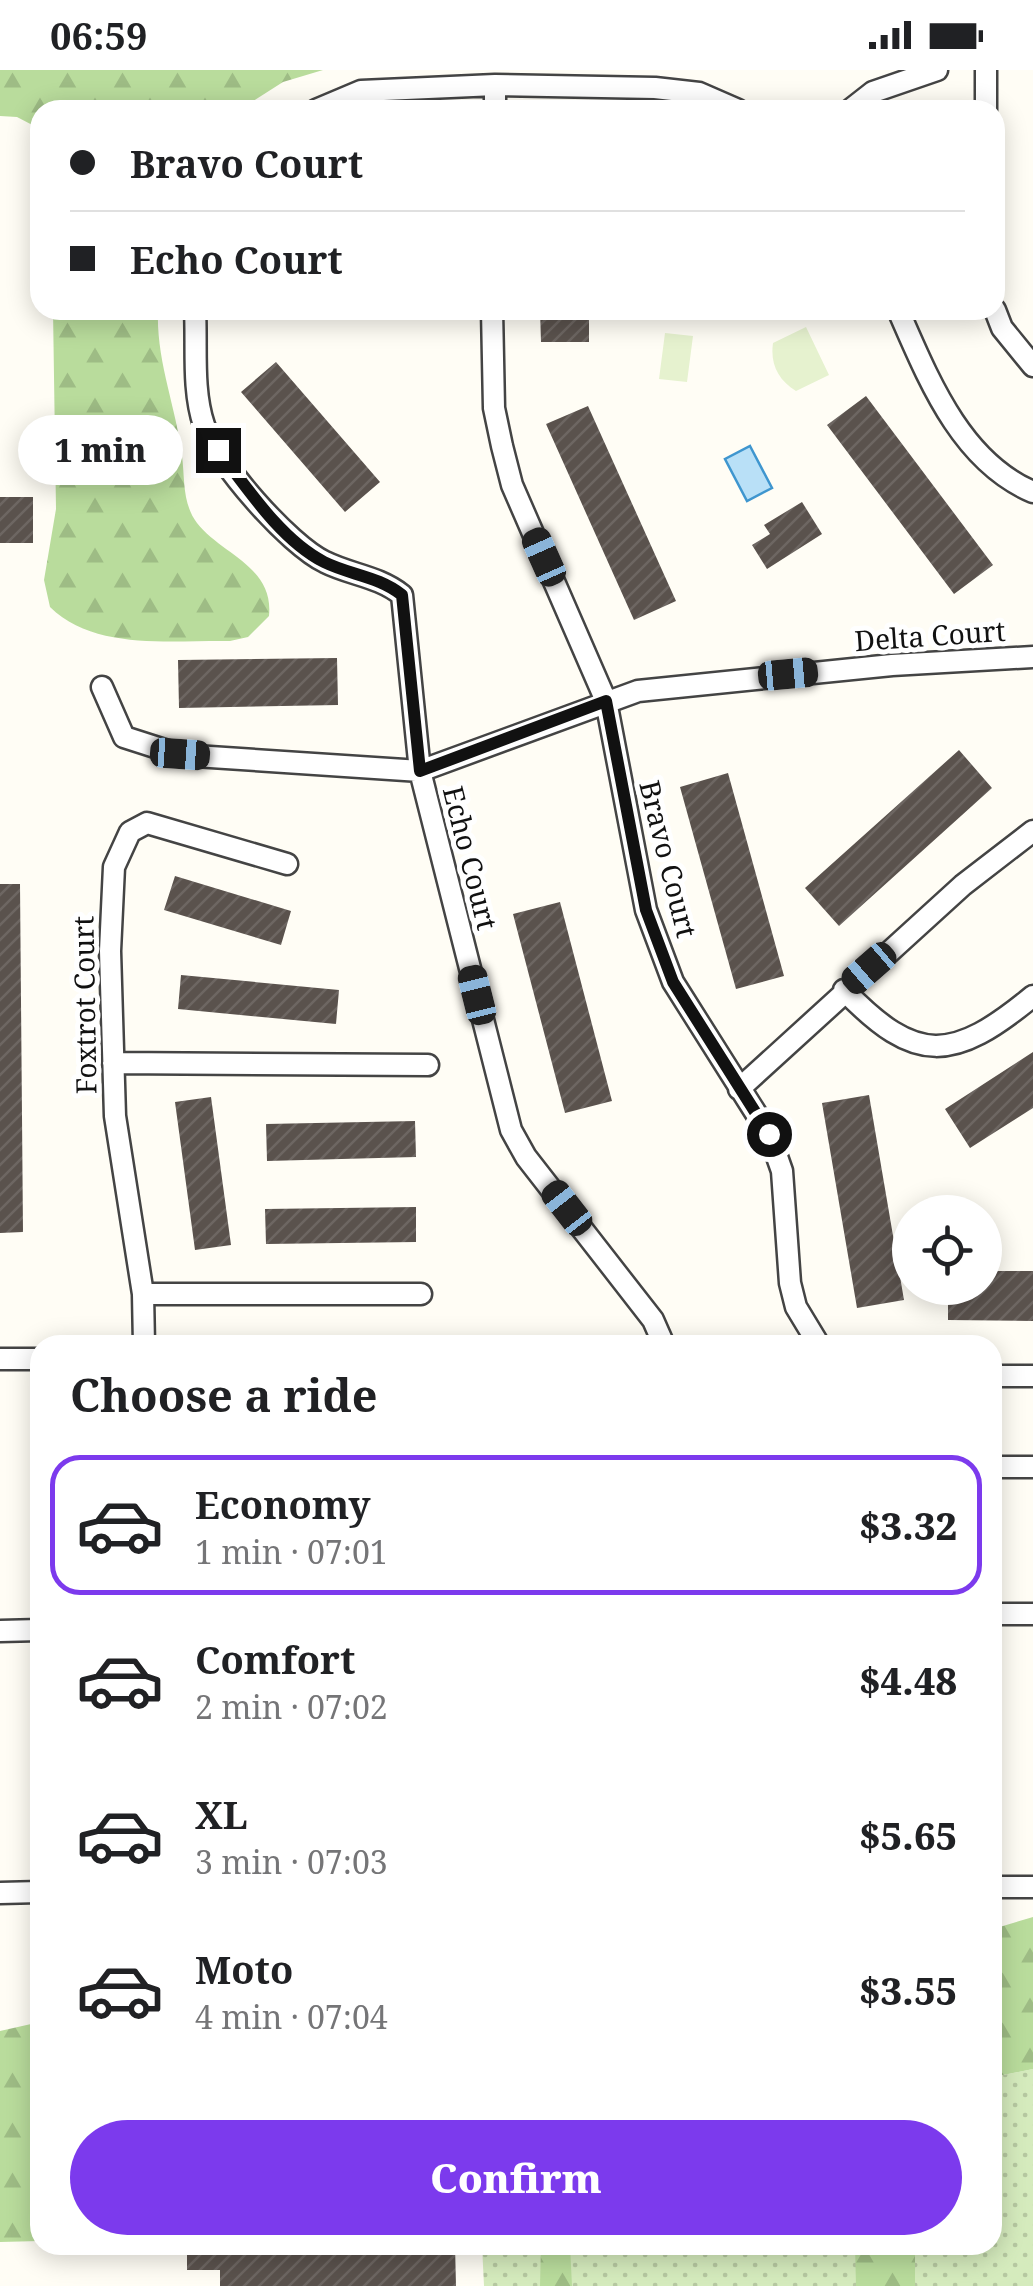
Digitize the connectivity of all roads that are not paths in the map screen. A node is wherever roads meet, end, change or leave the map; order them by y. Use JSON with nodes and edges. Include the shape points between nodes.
{"nodes":[{"id":1,"x":937,"y":70,"type":"edge"},
{"id":2,"x":986,"y":70,"type":"edge"},
{"id":3,"x":495,"y":85,"type":"junction"},
{"id":4,"x":340,"y":100,"type":"edge"},
{"id":5,"x":495,"y":100,"type":"edge"},
{"id":6,"x":715,"y":100,"type":"edge"},
{"id":7,"x":863,"y":100,"type":"edge"},
{"id":8,"x":986,"y":100,"type":"edge"},
{"id":9,"x":197,"y":320,"type":"edge"},
{"id":10,"x":492,"y":320,"type":"edge"},
{"id":11,"x":903,"y":320,"type":"edge"},
{"id":12,"x":998,"y":320,"type":"edge"},
{"id":13,"x":1033,"y":366,"type":"edge"},
{"id":14,"x":1033,"y":492,"type":"edge"},
{"id":15,"x":1033,"y":657,"type":"edge"},
{"id":16,"x":102,"y":687,"type":"dead end"},
{"id":17,"x":606,"y":701,"type":"junction"},
{"id":18,"x":420,"y":771,"type":"junction"},
{"id":19,"x":1033,"y":831,"type":"edge"},
{"id":20,"x":287,"y":864,"type":"dead end"},
{"id":21,"x":844,"y":990,"type":"junction"},
{"id":22,"x":1033,"y":996,"type":"edge"},
{"id":23,"x":113,"y":1063,"type":"junction"},
{"id":24,"x":428,"y":1065,"type":"dead end"},
{"id":25,"x":739,"y":1089,"type":"junction"},
{"id":26,"x":142,"y":1294,"type":"junction"},
{"id":27,"x":422,"y":1294,"type":"dead end"},
{"id":28,"x":144,"y":1335,"type":"edge"},
{"id":29,"x":660,"y":1335,"type":"edge"},
{"id":30,"x":812,"y":1335,"type":"edge"},
{"id":31,"x":30,"y":1359,"type":"edge"},
{"id":32,"x":0,"y":1360,"type":"edge"},
{"id":33,"x":1002,"y":1376,"type":"edge"},
{"id":34,"x":1033,"y":1376,"type":"edge"},
{"id":35,"x":1002,"y":1467,"type":"edge"},
{"id":36,"x":1033,"y":1467,"type":"edge"},
{"id":37,"x":1002,"y":1614,"type":"edge"},
{"id":38,"x":1033,"y":1614,"type":"edge"},
{"id":39,"x":30,"y":1630,"type":"edge"},
{"id":40,"x":0,"y":1631,"type":"edge"},
{"id":41,"x":1033,"y":1887,"type":"edge"},
{"id":42,"x":1002,"y":1888,"type":"edge"},
{"id":43,"x":0,"y":1892,"type":"edge"},
{"id":44,"x":30,"y":1892,"type":"edge"}],
"edges":[{"from":1,"to":7,"type":"street"},
{"from":2,"to":8,"type":"street"},
{"from":3,"to":4,"type":"street","via":[[361,91]]},
{"from":3,"to":5,"type":"street"},
{"from":3,"to":6,"type":"street","via":[[670,89]]},
{"from":9,"to":18,"type":"street","name":"Echo Court","via":[[202,414],[218,450],[296,540],[324,562],[402,595]]},
{"from":10,"to":17,"type":"street","name":"Bravo Court","via":[[494,408],[512,484]]},
{"from":11,"to":14,"type":"street","via":[[971,446],[992,468]]},
{"from":12,"to":13,"type":"street"},
{"from":15,"to":17,"type":"street","name":"Delta Court","via":[[788,674],[638,691]]},
{"from":16,"to":18,"type":"street","name":"Delta Court","via":[[124,737],[147,747]]},
{"from":17,"to":18,"type":"street","name":"Delta Court"},
{"from":17,"to":25,"type":"street","name":"Bravo Court","via":[[646,910],[673,982]]},
{"from":18,"to":29,"type":"street","name":"Echo Court","via":[[510,1130]]},
{"from":19,"to":21,"type":"street"},
{"from":20,"to":23,"type":"street","name":"Foxtrot Court","via":[[177,828],[146,823],[130,832],[112,884]]},
{"from":21,"to":22,"type":"street","via":[[902,1042],[927,1045],[960,1042],[996,1026]]},
{"from":21,"to":25,"type":"street"},
{"from":23,"to":24,"type":"street"},
{"from":23,"to":26,"type":"street","name":"Foxtrot Court"},
{"from":25,"to":30,"type":"street","name":"Bravo Court","via":[[769,1134],[782,1171],[790,1283]]},
{"from":26,"to":27,"type":"street"},
{"from":26,"to":28,"type":"street","name":"Foxtrot Court"},
{"from":31,"to":32,"type":"street"},
{"from":33,"to":34,"type":"street"},
{"from":35,"to":36,"type":"street"},
{"from":37,"to":38,"type":"street"},
{"from":39,"to":40,"type":"street"},
{"from":41,"to":42,"type":"street"},
{"from":43,"to":44,"type":"street"}]}
